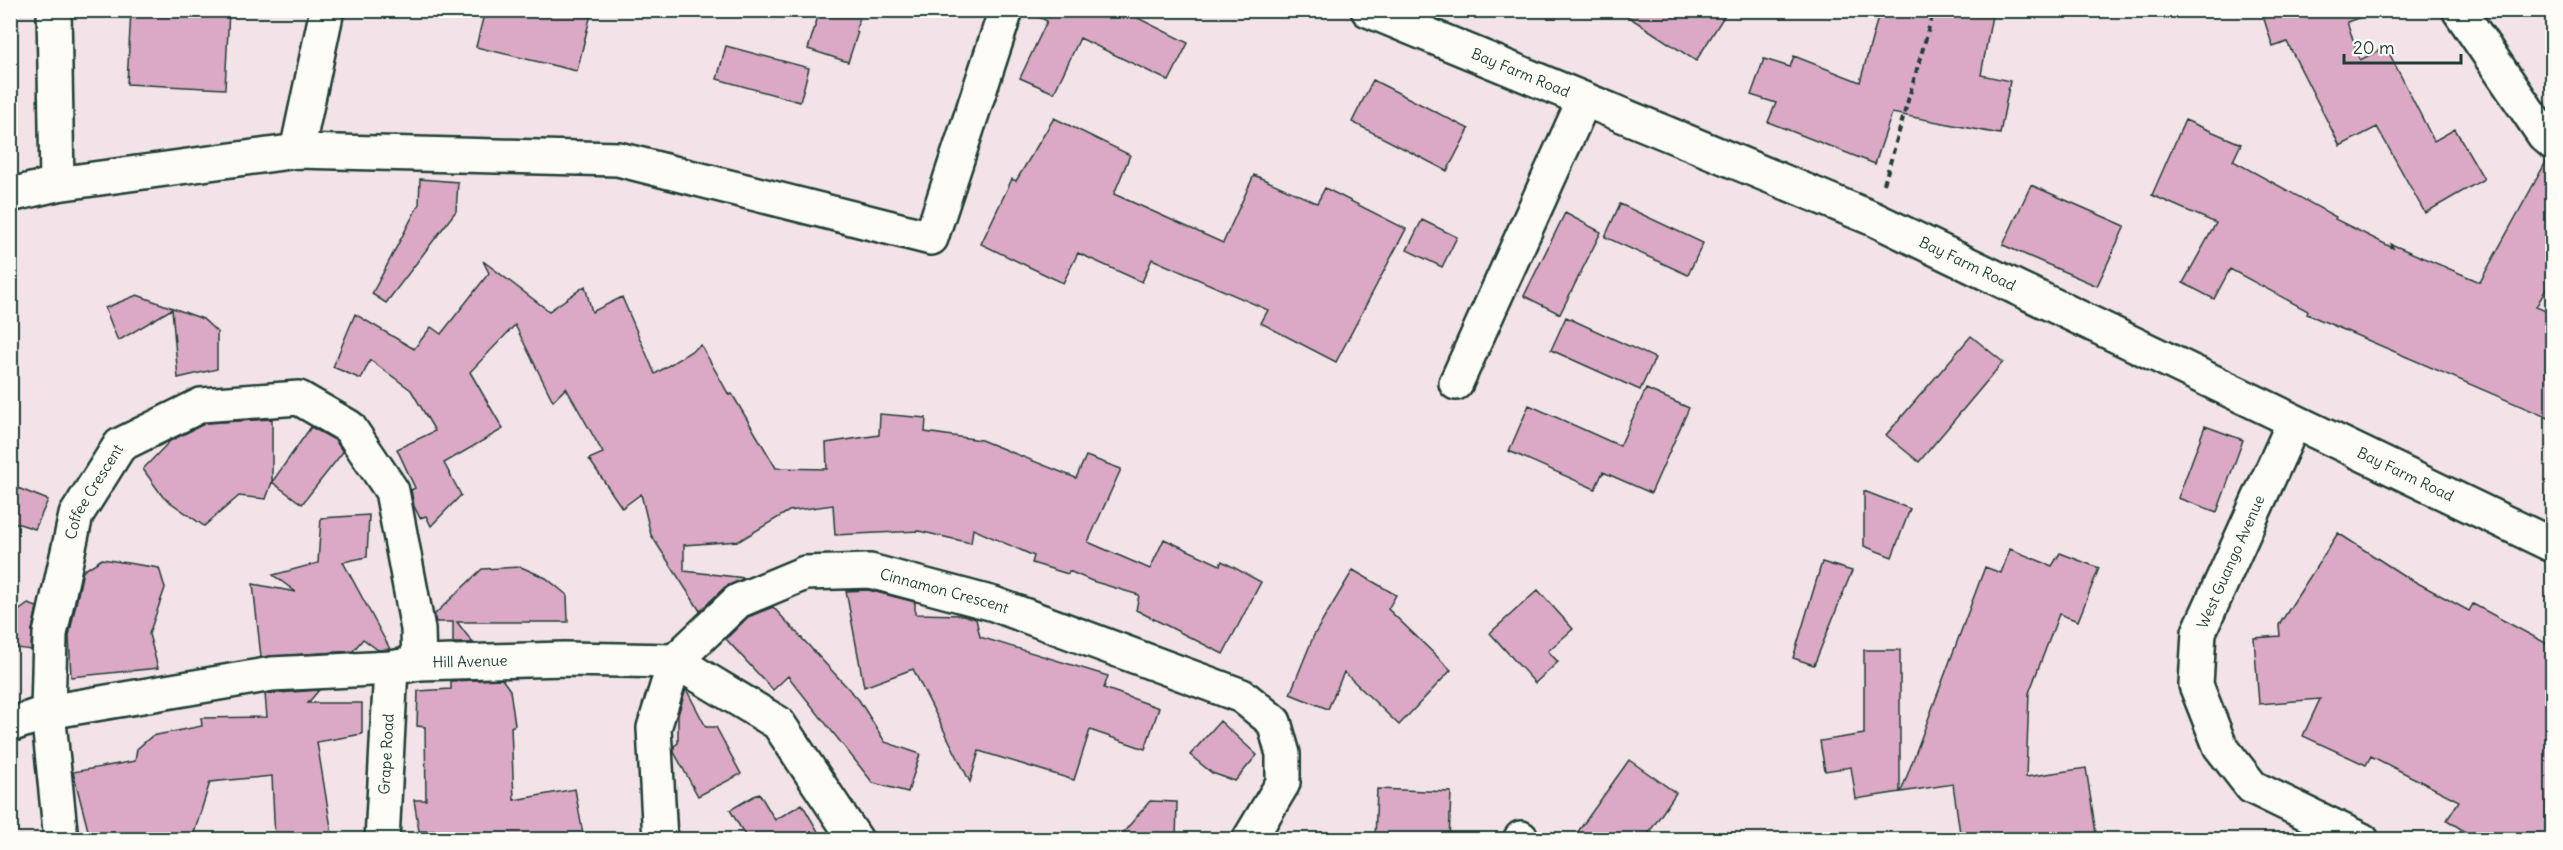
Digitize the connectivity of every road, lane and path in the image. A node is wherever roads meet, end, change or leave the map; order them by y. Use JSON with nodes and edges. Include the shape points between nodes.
{"nodes":[{"id":1,"x":54,"y":10,"type":"edge"},
{"id":2,"x":327,"y":10,"type":"edge"},
{"id":3,"x":1006,"y":10,"type":"edge"},
{"id":4,"x":1368,"y":10,"type":"edge"},
{"id":5,"x":1934,"y":10,"type":"edge"},
{"id":6,"x":2459,"y":10,"type":"edge"},
{"id":7,"x":1584,"y":100,"type":"junction"},
{"id":8,"x":2553,"y":142,"type":"edge"},
{"id":9,"x":297,"y":151,"type":"junction"},
{"id":10,"x":57,"y":184,"type":"junction"},
{"id":11,"x":10,"y":195,"type":"edge"},
{"id":12,"x":1874,"y":219,"type":"junction"},
{"id":13,"x":1456,"y":383,"type":"dead end"},
{"id":14,"x":2294,"y":422,"type":"junction"},
{"id":15,"x":2550,"y":537,"type":"edge"},
{"id":16,"x":675,"y":661,"type":"junction"},
{"id":17,"x":405,"y":666,"type":"junction"},
{"id":18,"x":48,"y":712,"type":"junction"},
{"id":19,"x":10,"y":725,"type":"edge"},
{"id":20,"x":61,"y":840,"type":"edge"},
{"id":21,"x":382,"y":840,"type":"edge"},
{"id":22,"x":660,"y":840,"type":"edge"},
{"id":23,"x":856,"y":840,"type":"edge"},
{"id":24,"x":1250,"y":840,"type":"edge"},
{"id":25,"x":2362,"y":840,"type":"edge"}],
"edges":[{"from":1,"to":10,"type":"street"},
{"from":2,"to":9,"type":"street"},
{"from":3,"to":9,"type":"street","via":[[931,238],[618,159]]},
{"from":4,"to":7,"type":"street","name":"Bay Farm Road"},
{"from":5,"to":12,"type":"path"},
{"from":6,"to":8,"type":"street","via":[[2544,135]]},
{"from":7,"to":12,"type":"street","name":"Bay Farm Road"},
{"from":7,"to":13,"type":"street"},
{"from":9,"to":10,"type":"street"},
{"from":10,"to":11,"type":"street"},
{"from":12,"to":14,"type":"street","name":"Bay Farm Road"},
{"from":14,"to":15,"type":"street","name":"Bay Farm Road"},
{"from":14,"to":25,"type":"street","name":"West Guango Avenue","via":[[2199,632],[2196,685],[2220,746],[2252,787]]},
{"from":16,"to":17,"type":"street","name":"Hill Avenue","via":[[564,659]]},
{"from":16,"to":22,"type":"street","name":"Cinnamon Crescent","via":[[654,728]]},
{"from":16,"to":23,"type":"street","via":[[778,723]]},
{"from":16,"to":24,"type":"street","name":"Cinnamon Crescent","via":[[738,601],[805,573],[870,572],[994,604],[1242,696],[1274,722],[1283,754],[1283,783]]},
{"from":17,"to":18,"type":"street","name":"Hill Avenue","via":[[272,674]]},
{"from":17,"to":18,"type":"street","name":"Coffee Crescent","via":[[418,629],[392,491],[349,427],[299,398],[201,405],[120,445],[76,515],[50,634]]},
{"from":17,"to":21,"type":"street","name":"Grape Road"},
{"from":18,"to":19,"type":"street","name":"Hill Avenue"},
{"from":18,"to":20,"type":"street","name":"Coffee Crescent"}]}
